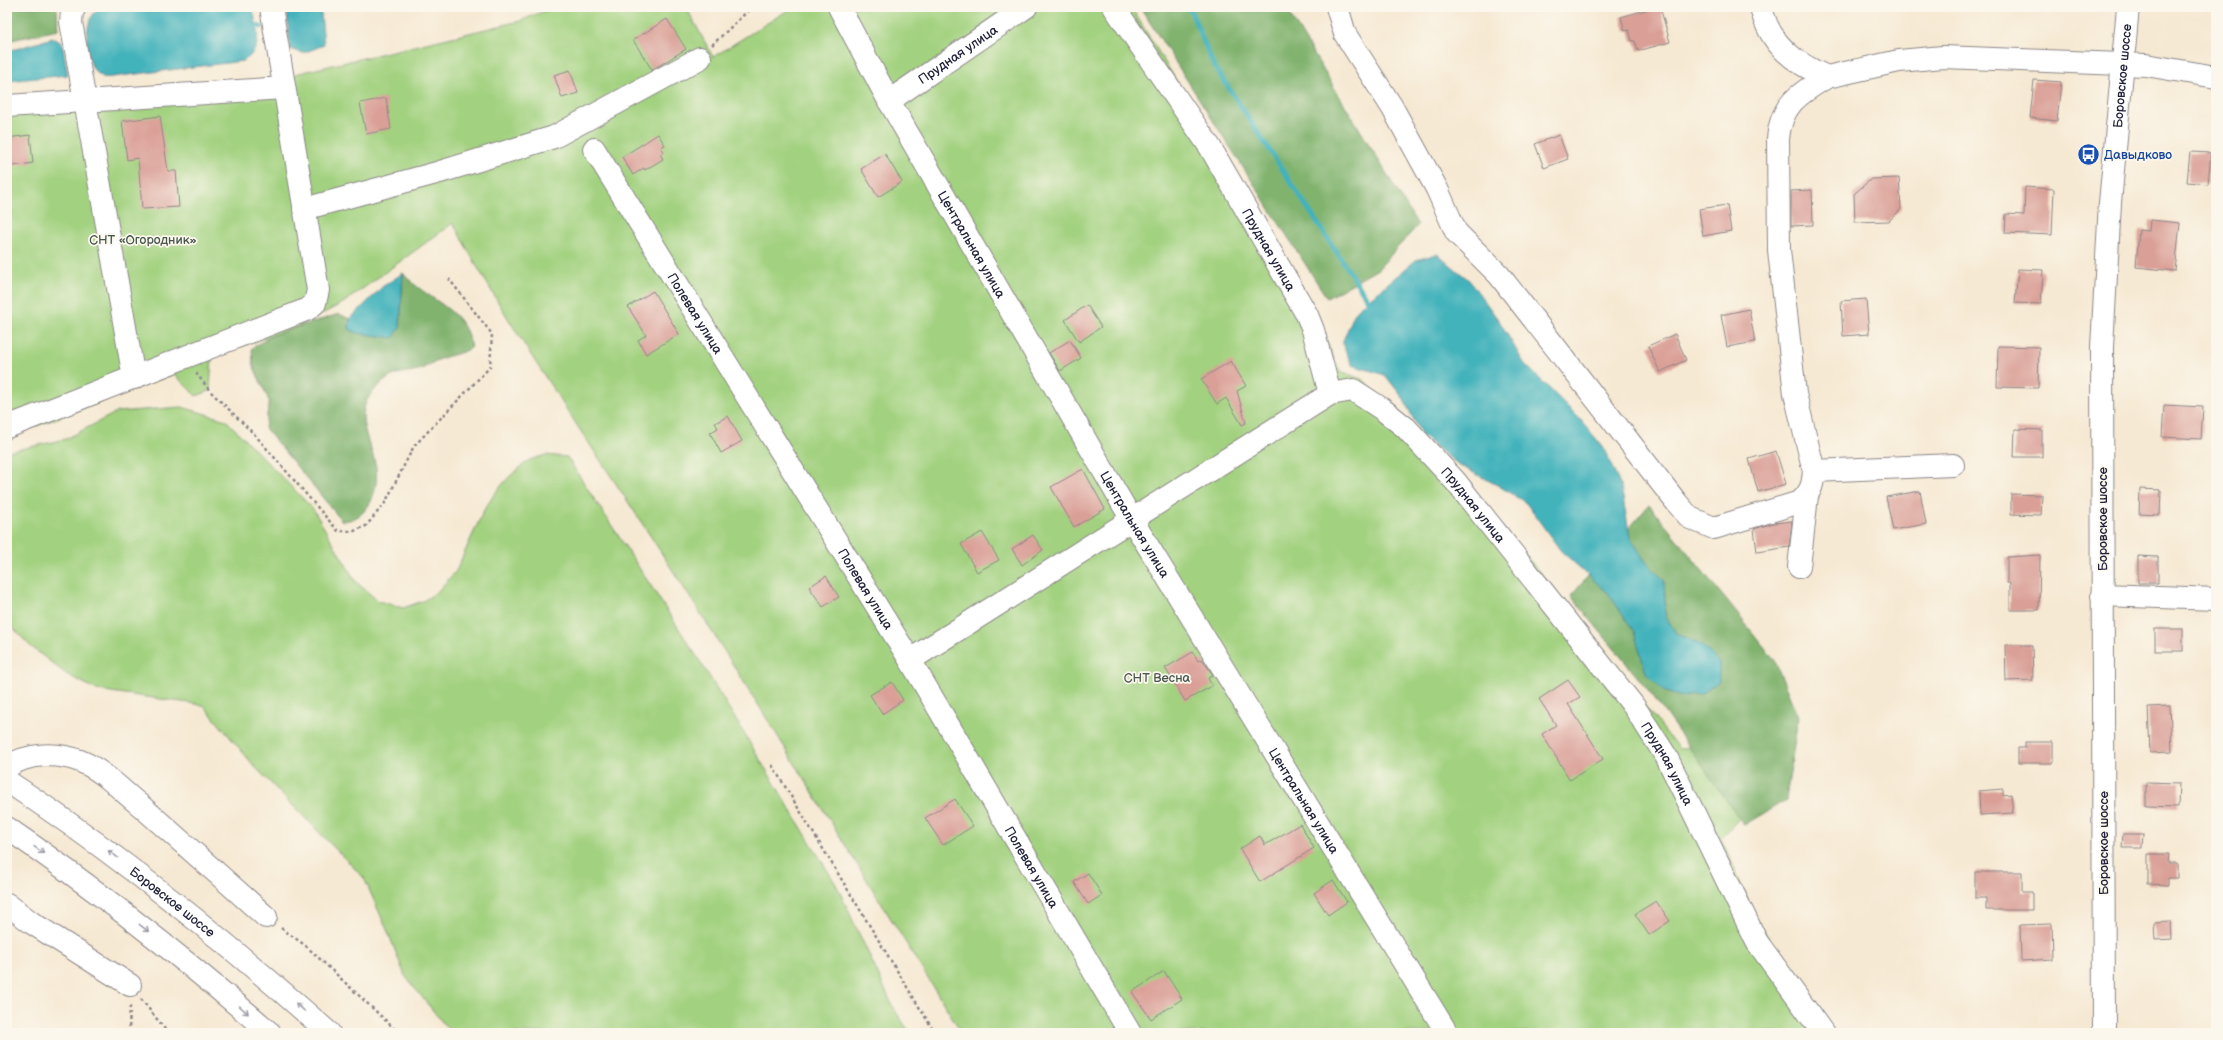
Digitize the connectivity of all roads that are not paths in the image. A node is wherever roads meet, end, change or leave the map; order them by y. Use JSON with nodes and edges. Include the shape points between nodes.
{"nodes":[{"id":1,"x":75,"y":7,"type":"edge"},
{"id":2,"x":271,"y":7,"type":"edge"},
{"id":3,"x":838,"y":7,"type":"edge"},
{"id":4,"x":1026,"y":7,"type":"edge"},
{"id":5,"x":1114,"y":7,"type":"edge"},
{"id":6,"x":1336,"y":7,"type":"edge"},
{"id":7,"x":1761,"y":7,"type":"edge"},
{"id":8,"x":2128,"y":7,"type":"edge"},
{"id":9,"x":700,"y":58,"type":"road end"},
{"id":10,"x":2123,"y":63,"type":"junction"},
{"id":11,"x":1827,"y":77,"type":"junction"},
{"id":12,"x":2216,"y":77,"type":"edge"},
{"id":13,"x":284,"y":88,"type":"junction"},
{"id":14,"x":84,"y":100,"type":"junction"},
{"id":15,"x":888,"y":102,"type":"junction"},
{"id":16,"x":7,"y":106,"type":"edge"},
{"id":17,"x":594,"y":148,"type":"dead end"},
{"id":18,"x":304,"y":209,"type":"junction"},
{"id":19,"x":134,"y":378,"type":"junction"},
{"id":20,"x":1330,"y":394,"type":"junction"},
{"id":21,"x":7,"y":427,"type":"edge"},
{"id":22,"x":1953,"y":465,"type":"dead end"},
{"id":23,"x":1814,"y":471,"type":"junction"},
{"id":24,"x":1807,"y":496,"type":"junction"},
{"id":25,"x":1132,"y":520,"type":"junction"},
{"id":26,"x":1799,"y":567,"type":"dead end"},
{"id":27,"x":2102,"y":595,"type":"junction"},
{"id":28,"x":2216,"y":599,"type":"edge"},
{"id":29,"x":910,"y":660,"type":"junction"},
{"id":30,"x":7,"y":767,"type":"edge"},
{"id":31,"x":7,"y":781,"type":"edge"},
{"id":32,"x":7,"y":828,"type":"edge"},
{"id":33,"x":7,"y":904,"type":"edge"},
{"id":34,"x":266,"y":917,"type":"road end"},
{"id":35,"x":130,"y":984,"type":"road end"},
{"id":36,"x":270,"y":1033,"type":"edge"},
{"id":37,"x":329,"y":1033,"type":"edge"},
{"id":38,"x":1130,"y":1033,"type":"edge"},
{"id":39,"x":1447,"y":1033,"type":"edge"},
{"id":40,"x":1822,"y":1033,"type":"edge"},
{"id":41,"x":2104,"y":1033,"type":"edge"}],
"edges":[{"from":1,"to":14,"type":"street","via":[[71,22]]},
{"from":2,"to":13,"type":"street"},
{"from":3,"to":15,"type":"street","name":"Центральная улица"},
{"from":4,"to":15,"type":"street","name":"Прудная улица"},
{"from":5,"to":20,"type":"street","name":"Прудная улица","via":[[1210,147],[1307,315]]},
{"from":6,"to":24,"type":"street","via":[[1345,34],[1392,107],[1436,188],[1456,232],[1499,275],[1690,518],[1714,528],[1793,505]]},
{"from":7,"to":11,"type":"street","via":[[1769,32],[1783,50],[1792,59]]},
{"from":8,"to":10,"type":"street","name":"Боровское шоссе"},
{"from":9,"to":18,"type":"street","via":[[554,137],[440,172]]},
{"from":10,"to":11,"type":"street","via":[[1943,57],[1899,61]]},
{"from":10,"to":12,"type":"street","via":[[2146,64]]},
{"from":10,"to":27,"type":"street","name":"Боровское шоссе","via":[[2110,203],[2102,347]]},
{"from":11,"to":23,"type":"street","via":[[1799,96],[1784,111],[1778,139],[1779,250],[1795,394]]},
{"from":13,"to":14,"type":"street"},
{"from":13,"to":18,"type":"street"},
{"from":14,"to":16,"type":"street"},
{"from":14,"to":19,"type":"street"},
{"from":15,"to":25,"type":"street","name":"Центральная улица"},
{"from":17,"to":29,"type":"street","name":"Полевая улица"},
{"from":18,"to":19,"type":"street","via":[[318,290],[315,304],[186,359]]},
{"from":19,"to":21,"type":"street"},
{"from":20,"to":25,"type":"street"},
{"from":20,"to":40,"type":"street","name":"Прудная улица","via":[[1353,390],[1406,428],[1456,482],[1634,705],[1666,756],[1756,942]]},
{"from":22,"to":23,"type":"street"},
{"from":23,"to":24,"type":"street"},
{"from":24,"to":26,"type":"street"},
{"from":25,"to":29,"type":"street"},
{"from":25,"to":39,"type":"street","name":"Центральная улица"},
{"from":27,"to":28,"type":"street"},
{"from":27,"to":41,"type":"street","name":"Боровское шоссе"},
{"from":29,"to":38,"type":"street","name":"Полевая улица"},
{"from":30,"to":34,"type":"street","via":[[19,760],[43,755],[80,761],[103,774]]},
{"from":37,"to":31,"type":"street","name":"Боровское шоссе","one_way":true,"via":[[255,968],[138,873]]},
{"from":32,"to":36,"type":"street","one_way":true,"via":[[107,899]]},
{"from":33,"to":35,"type":"street","via":[[32,923]]}]}
